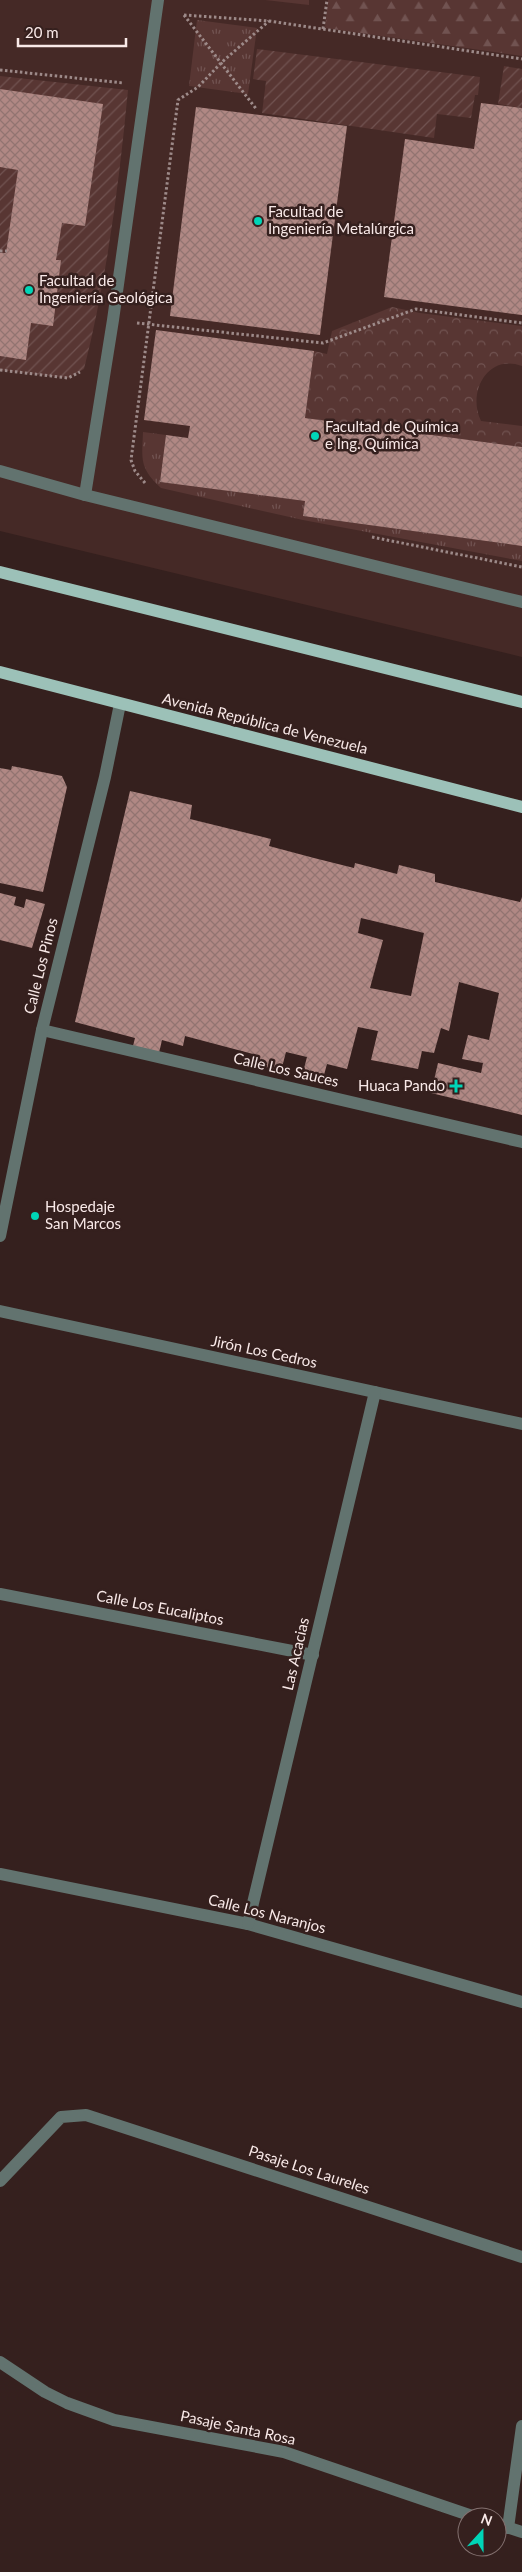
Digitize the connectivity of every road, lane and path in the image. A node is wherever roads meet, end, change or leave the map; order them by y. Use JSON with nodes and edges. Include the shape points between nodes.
{"nodes":[{"id":1,"x":158,"y":0,"type":"edge"},
{"id":2,"x":327,"y":0,"type":"edge"},
{"id":3,"x":269,"y":21,"type":"junction"},
{"id":4,"x":323,"y":29,"type":"junction"},
{"id":5,"x":522,"y":59,"type":"edge"},
{"id":6,"x":222,"y":62,"type":"junction"},
{"id":7,"x":0,"y":70,"type":"edge"},
{"id":8,"x":124,"y":83,"type":"dead end"},
{"id":9,"x":257,"y":110,"type":"dead end"},
{"id":10,"x":0,"y":251,"type":"edge"},
{"id":11,"x":6,"y":251,"type":"dead end"},
{"id":12,"x":113,"y":320,"type":"junction"},
{"id":13,"x":522,"y":323,"type":"edge"},
{"id":14,"x":150,"y":325,"type":"junction"},
{"id":15,"x":0,"y":370,"type":"edge"},
{"id":16,"x":84,"y":370,"type":"dead end"},
{"id":17,"x":0,"y":471,"type":"edge"},
{"id":18,"x":152,"y":487,"type":"dead end"},
{"id":19,"x":85,"y":495,"type":"junction"},
{"id":20,"x":366,"y":536,"type":"dead end"},
{"id":21,"x":522,"y":567,"type":"edge"},
{"id":22,"x":0,"y":572,"type":"edge"},
{"id":23,"x":522,"y":602,"type":"edge"},
{"id":24,"x":0,"y":672,"type":"edge"},
{"id":25,"x":522,"y":702,"type":"edge"},
{"id":26,"x":120,"y":704,"type":"junction"},
{"id":27,"x":522,"y":807,"type":"edge"},
{"id":28,"x":42,"y":1030,"type":"junction"},
{"id":29,"x":522,"y":1142,"type":"edge"},
{"id":30,"x":0,"y":1236,"type":"edge"},
{"id":31,"x":0,"y":1311,"type":"edge"},
{"id":32,"x":375,"y":1392,"type":"junction"},
{"id":33,"x":522,"y":1424,"type":"edge"},
{"id":34,"x":0,"y":1594,"type":"edge"},
{"id":35,"x":313,"y":1655,"type":"junction"},
{"id":36,"x":0,"y":1874,"type":"edge"},
{"id":37,"x":248,"y":1924,"type":"junction"},
{"id":38,"x":522,"y":2002,"type":"edge"},
{"id":39,"x":0,"y":2181,"type":"edge"},
{"id":40,"x":522,"y":2257,"type":"edge"},
{"id":41,"x":0,"y":2362,"type":"edge"},
{"id":42,"x":522,"y":2426,"type":"edge"},
{"id":43,"x":506,"y":2507,"type":"edge"},
{"id":44,"x":457,"y":2511,"type":"edge"},
{"id":45,"x":507,"y":2528,"type":"edge"},
{"id":46,"x":522,"y":2532,"type":"edge"}],
"edges":[{"from":1,"to":12,"type":"street"},
{"from":2,"to":4,"type":"path"},
{"from":3,"to":4,"type":"path"},
{"from":3,"to":6,"type":"path"},
{"from":3,"to":6,"type":"path","via":[[184,15]]},
{"from":4,"to":5,"type":"path"},
{"from":6,"to":9,"type":"path"},
{"from":6,"to":14,"type":"path","via":[[198,87],[178,100]]},
{"from":7,"to":8,"type":"path"},
{"from":10,"to":11,"type":"path"},
{"from":12,"to":14,"type":"path"},
{"from":12,"to":19,"type":"street"},
{"from":13,"to":14,"type":"path","via":[[416,309],[323,343]]},
{"from":14,"to":18,"type":"path","via":[[131,460],[134,471]]},
{"from":15,"to":16,"type":"path","via":[[68,378]]},
{"from":17,"to":19,"type":"street"},
{"from":19,"to":23,"type":"street"},
{"from":20,"to":21,"type":"path"},
{"from":22,"to":25,"type":"main road"},
{"from":24,"to":26,"type":"main road","name":"Avenida República de Venezuela"},
{"from":26,"to":27,"type":"main road","name":"Avenida República de Venezuela"},
{"from":26,"to":28,"type":"street","name":"Calle Los Pinos"},
{"from":28,"to":29,"type":"street","name":"Calle Los Sauces"},
{"from":28,"to":30,"type":"street","name":"Calle Los Pinos"},
{"from":31,"to":32,"type":"street","name":"Jirón Los Cedros"},
{"from":32,"to":33,"type":"street","name":"Jirón Los Cedros"},
{"from":32,"to":35,"type":"street","name":"Las Acacias"},
{"from":34,"to":35,"type":"street","name":"Calle Los Eucaliptos"},
{"from":35,"to":37,"type":"street","name":"Las Acacias"},
{"from":36,"to":37,"type":"street","name":"Calle Los Naranjos"},
{"from":37,"to":38,"type":"street","name":"Calle Los Naranjos"},
{"from":39,"to":40,"type":"street","name":"Pasaje Los Laureles","via":[[61,2117],[86,2115]]},
{"from":41,"to":44,"type":"street","name":"Pasaje Santa Rosa","via":[[45,2392],[114,2420],[284,2452]]},
{"from":42,"to":43,"type":"street"},
{"from":45,"to":46,"type":"street"}]}
